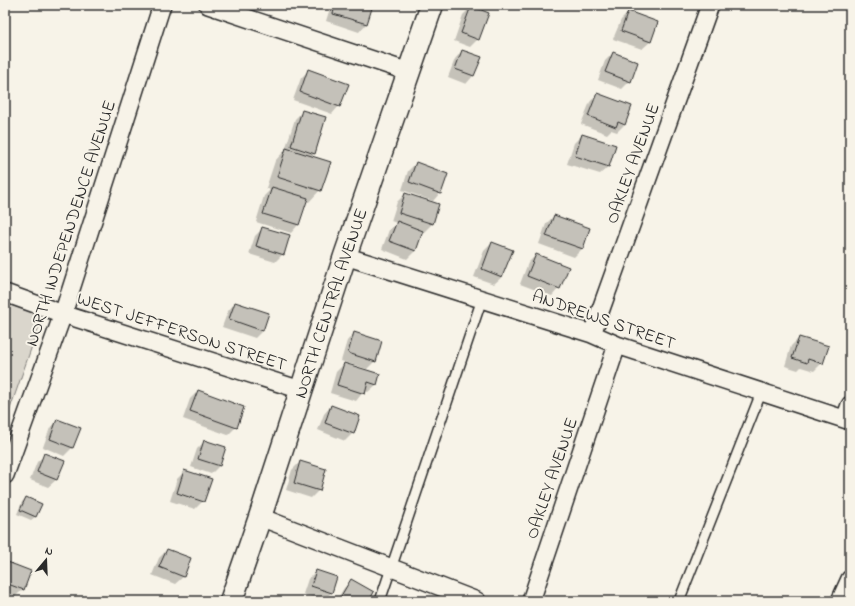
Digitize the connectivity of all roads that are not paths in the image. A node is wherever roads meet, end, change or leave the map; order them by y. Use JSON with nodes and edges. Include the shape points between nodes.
{"nodes":[{"id":1,"x":162,"y":5,"type":"edge"},
{"id":2,"x":208,"y":5,"type":"edge"},
{"id":3,"x":432,"y":5,"type":"edge"},
{"id":4,"x":710,"y":5,"type":"edge"},
{"id":5,"x":409,"y":72,"type":"junction"},
{"id":6,"x":345,"y":256,"type":"junction"},
{"id":7,"x":5,"y":293,"type":"edge"},
{"id":8,"x":482,"y":299,"type":"junction"},
{"id":9,"x":62,"y":314,"type":"junction"},
{"id":10,"x":592,"y":334,"type":"junction"},
{"id":11,"x":617,"y":345,"type":"junction"},
{"id":12,"x":302,"y":390,"type":"junction"},
{"id":13,"x":761,"y":393,"type":"junction"},
{"id":14,"x":848,"y":415,"type":"edge"},
{"id":15,"x":5,"y":475,"type":"edge"},
{"id":16,"x":260,"y":517,"type":"junction"},
{"id":17,"x":391,"y":567,"type":"junction"},
{"id":18,"x":850,"y":579,"type":"edge"},
{"id":19,"x":231,"y":601,"type":"edge"},
{"id":20,"x":380,"y":601,"type":"edge"},
{"id":21,"x":477,"y":601,"type":"edge"},
{"id":22,"x":531,"y":601,"type":"edge"},
{"id":23,"x":679,"y":601,"type":"edge"},
{"id":24,"x":840,"y":601,"type":"edge"}],
"edges":[{"from":1,"to":9,"type":"street","name":"NORTH INDEPENDENCE AVENUE"},
{"from":2,"to":5,"type":"street"},
{"from":3,"to":5,"type":"main road","name":"NORTH CENTRAL AVENUE"},
{"from":4,"to":10,"type":"street","name":"OAKLEY AVENUE"},
{"from":5,"to":6,"type":"main road","name":"NORTH CENTRAL AVENUE"},
{"from":6,"to":8,"type":"street","name":"ANDREWS STREET"},
{"from":6,"to":12,"type":"main road","name":"NORTH CENTRAL AVENUE"},
{"from":7,"to":9,"type":"street","name":"WEST JEFFERSON STREET"},
{"from":8,"to":10,"type":"street","name":"ANDREWS STREET"},
{"from":8,"to":17,"type":"lane"},
{"from":9,"to":12,"type":"street","name":"WEST JEFFERSON STREET"},
{"from":9,"to":15,"type":"street","name":"NORTH INDEPENDENCE AVENUE"},
{"from":10,"to":11,"type":"street","name":"ANDREWS STREET"},
{"from":11,"to":13,"type":"street","name":"ANDREWS STREET"},
{"from":11,"to":22,"type":"street","name":"OAKLEY AVENUE"},
{"from":12,"to":16,"type":"main road","name":"NORTH CENTRAL AVENUE"},
{"from":13,"to":14,"type":"street","name":"ANDREWS STREET"},
{"from":13,"to":23,"type":"lane"},
{"from":16,"to":17,"type":"street"},
{"from":16,"to":19,"type":"main road","name":"NORTH CENTRAL AVENUE"},
{"from":17,"to":20,"type":"lane"},
{"from":17,"to":21,"type":"street"},
{"from":18,"to":24,"type":"street"}]}
